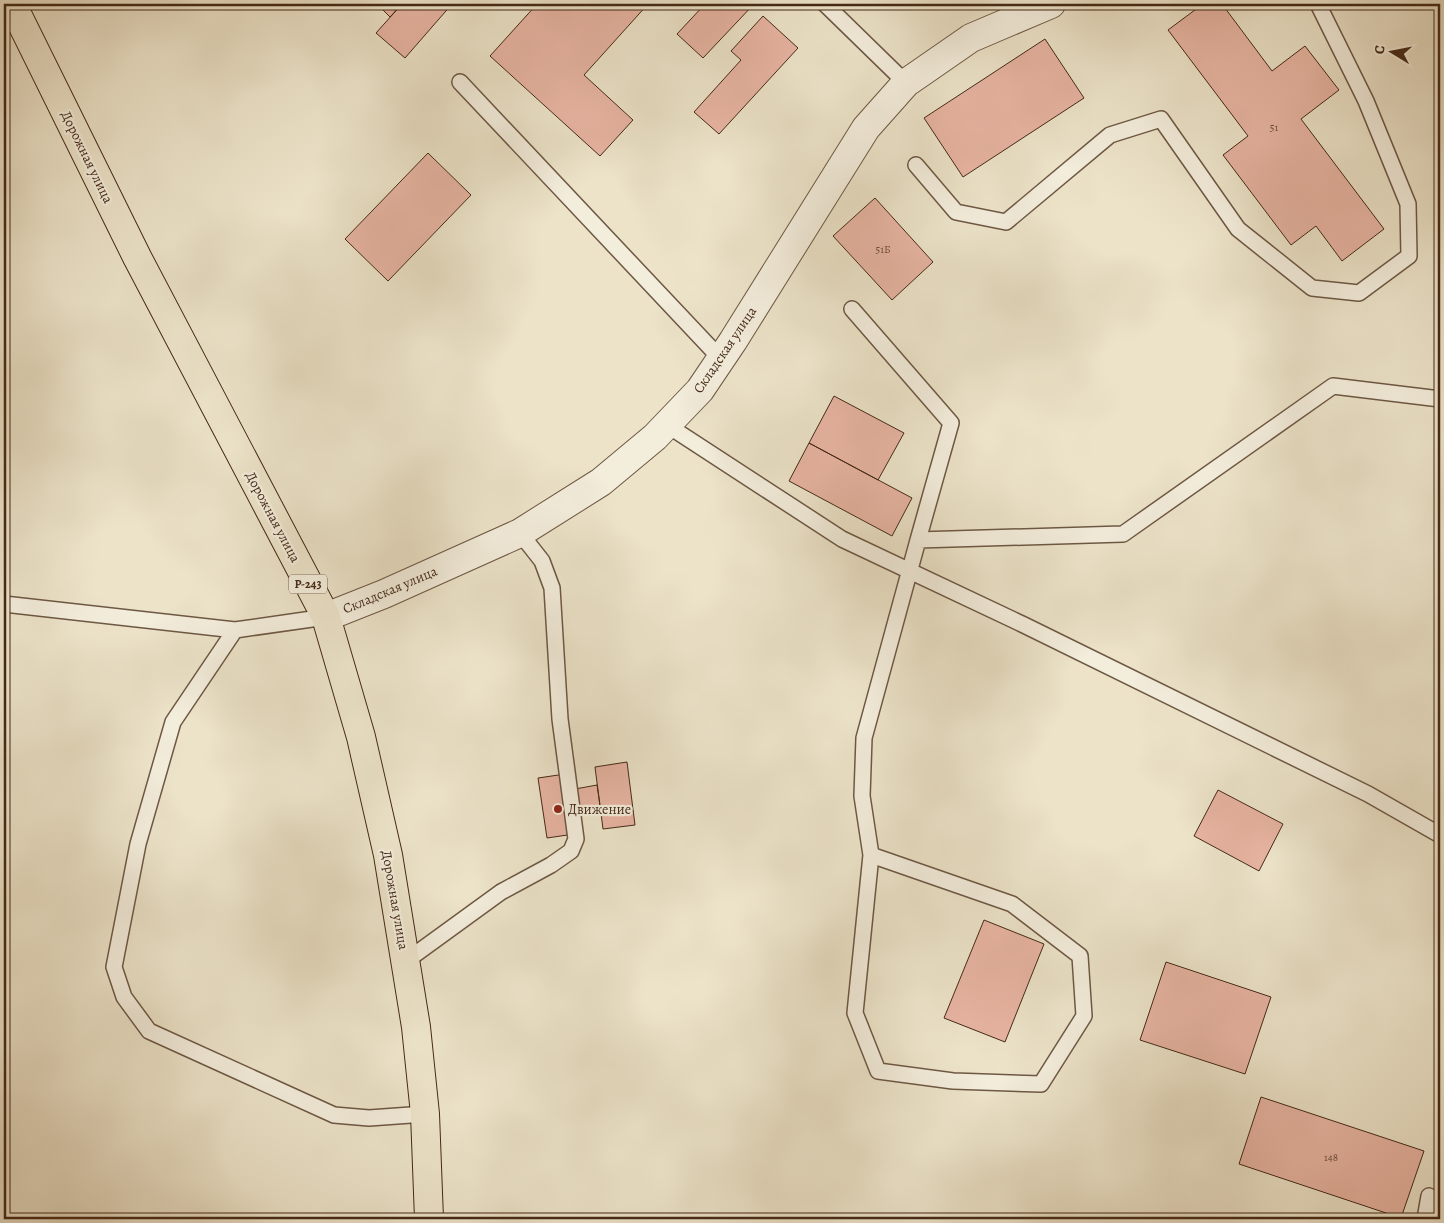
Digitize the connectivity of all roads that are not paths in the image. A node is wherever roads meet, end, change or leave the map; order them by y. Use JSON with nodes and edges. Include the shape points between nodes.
{"nodes":[{"id":1,"x":12,"y":4,"type":"edge"},
{"id":2,"x":825,"y":4,"type":"edge"},
{"id":3,"x":1051,"y":4,"type":"edge"},
{"id":4,"x":1318,"y":4,"type":"edge"},
{"id":5,"x":460,"y":82,"type":"dead end"},
{"id":6,"x":906,"y":83,"type":"junction"},
{"id":7,"x":916,"y":165,"type":"dead end"},
{"id":8,"x":852,"y":310,"type":"dead end"},
{"id":9,"x":721,"y":360,"type":"junction"},
{"id":10,"x":1440,"y":399,"type":"edge"},
{"id":11,"x":667,"y":425,"type":"junction"},
{"id":12,"x":520,"y":533,"type":"junction"},
{"id":13,"x":918,"y":540,"type":"junction"},
{"id":14,"x":911,"y":571,"type":"junction"},
{"id":15,"x":4,"y":604,"type":"edge"},
{"id":16,"x":326,"y":617,"type":"junction"},
{"id":17,"x":235,"y":630,"type":"junction"},
{"id":18,"x":1440,"y":836,"type":"edge"},
{"id":19,"x":871,"y":855,"type":"junction"},
{"id":20,"x":406,"y":961,"type":"junction"},
{"id":21,"x":425,"y":1114,"type":"junction"},
{"id":22,"x":1429,"y":1196,"type":"dead end"},
{"id":23,"x":429,"y":1219,"type":"edge"},
{"id":24,"x":1425,"y":1219,"type":"edge"}],
"edges":[{"from":1,"to":16,"type":"highway","name":"Дорожная улица","number":"Р-243","via":[[137,257]]},
{"from":2,"to":6,"type":"lane"},
{"from":3,"to":6,"type":"street","name":"Складская улица","via":[[970,38]]},
{"from":4,"to":7,"type":"lane","via":[[1366,101],[1408,204],[1409,256],[1359,294],[1312,288],[1238,229],[1162,119],[1110,135],[1006,222],[956,212]]},
{"from":5,"to":9,"type":"lane"},
{"from":6,"to":9,"type":"street","name":"Складская улица","via":[[866,128]]},
{"from":8,"to":13,"type":"lane","via":[[951,423]]},
{"from":9,"to":11,"type":"street","name":"Складская улица","via":[[700,390]]},
{"from":10,"to":13,"type":"lane","via":[[1333,386],[1123,534]]},
{"from":11,"to":12,"type":"street","name":"Складская улица","via":[[601,482]]},
{"from":11,"to":14,"type":"lane","via":[[842,538]]},
{"from":12,"to":16,"type":"street","name":"Складская улица"},
{"from":12,"to":20,"type":"lane","via":[[542,561],[552,588],[560,718],[576,839],[571,851],[552,866],[501,892]]},
{"from":13,"to":14,"type":"lane"},
{"from":14,"to":18,"type":"lane","via":[[1368,794]]},
{"from":14,"to":19,"type":"lane","via":[[864,738],[862,796]]},
{"from":15,"to":17,"type":"lane"},
{"from":16,"to":17,"type":"lane"},
{"from":16,"to":20,"type":"highway","name":"Дорожная улица","number":"Р-243","via":[[361,737],[388,855]]},
{"from":17,"to":21,"type":"lane","via":[[172,722],[138,844],[114,967],[124,997],[149,1031],[334,1115],[369,1118]]},
{"from":19,"to":19,"type":"lane","via":[[1012,904],[1080,956],[1084,1016],[1041,1084],[953,1081],[878,1071],[855,1013]]},
{"from":20,"to":21,"type":"highway","name":"Дорожная улица","number":"Р-243"},
{"from":21,"to":23,"type":"highway","name":"Дорожная улица","number":"Р-243"},
{"from":22,"to":24,"type":"lane"}]}
